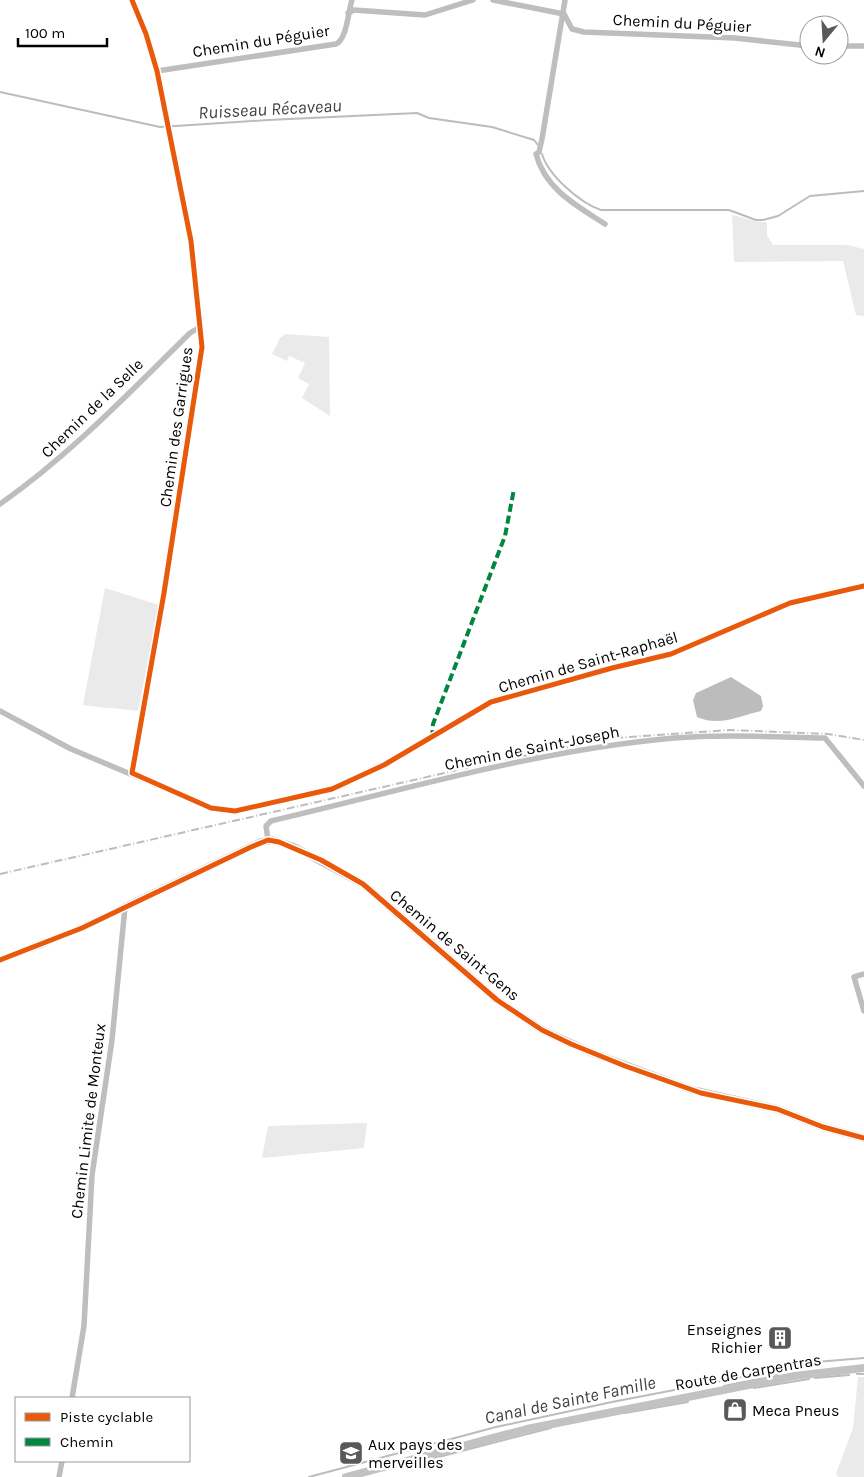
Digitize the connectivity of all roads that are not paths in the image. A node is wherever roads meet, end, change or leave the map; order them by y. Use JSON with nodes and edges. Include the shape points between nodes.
{"nodes":[{"id":1,"x":132,"y":0,"type":"edge"},
{"id":2,"x":352,"y":0,"type":"edge"},
{"id":3,"x":473,"y":0,"type":"edge"},
{"id":4,"x":493,"y":0,"type":"edge"},
{"id":5,"x":565,"y":0,"type":"edge"},
{"id":6,"x":348,"y":13,"type":"junction"},
{"id":7,"x":564,"y":14,"type":"junction"},
{"id":8,"x":799,"y":45,"type":"edge"},
{"id":9,"x":849,"y":46,"type":"edge"},
{"id":10,"x":864,"y":46,"type":"edge"},
{"id":11,"x":157,"y":71,"type":"junction"},
{"id":12,"x":605,"y":224,"type":"dead end"},
{"id":13,"x":200,"y":327,"type":"junction"},
{"id":14,"x":0,"y":504,"type":"edge"},
{"id":15,"x":864,"y":586,"type":"edge"},
{"id":16,"x":0,"y":711,"type":"edge"},
{"id":17,"x":132,"y":773,"type":"junction"},
{"id":18,"x":864,"y":786,"type":"edge"},
{"id":19,"x":268,"y":840,"type":"junction"},
{"id":20,"x":125,"y":907,"type":"junction"},
{"id":21,"x":0,"y":960,"type":"edge"},
{"id":22,"x":864,"y":974,"type":"edge"},
{"id":23,"x":864,"y":1011,"type":"edge"},
{"id":24,"x":864,"y":1138,"type":"edge"},
{"id":25,"x":864,"y":1368,"type":"edge"},
{"id":26,"x":72,"y":1397,"type":"edge"},
{"id":27,"x":62,"y":1462,"type":"edge"},
{"id":28,"x":58,"y":1477,"type":"edge"},
{"id":29,"x":346,"y":1477,"type":"edge"}],
"edges":[{"from":1,"to":11,"type":"street","name":"Chemin des Garrigues"},
{"from":2,"to":6,"type":"street","name":"Chemin du Péguier"},
{"from":3,"to":6,"type":"street","name":"Chemin du Péguier","via":[[425,15],[354,10]]},
{"from":4,"to":7,"type":"street"},
{"from":5,"to":7,"type":"street"},
{"from":6,"to":11,"type":"street","name":"Chemin du Péguier","via":[[344,35],[336,44]]},
{"from":7,"to":8,"type":"street","name":"Chemin du Péguier","via":[[572,30],[584,32],[735,38]]},
{"from":7,"to":12,"type":"street","via":[[542,139],[536,154],[543,173],[558,191]]},
{"from":9,"to":10,"type":"street"},
{"from":11,"to":13,"type":"street","name":"Chemin des Garrigues","via":[[190,241]]},
{"from":13,"to":14,"type":"street","name":"Chemin de la Selle","via":[[190,333],[69,451]]},
{"from":13,"to":17,"type":"street","name":"Chemin des Garrigues","via":[[202,347]]},
{"from":15,"to":17,"type":"street","name":"Chemin de Saint-Raphaël","via":[[790,603],[671,654],[491,702],[384,765],[332,789],[253,808],[223,811]]},
{"from":16,"to":17,"type":"street","via":[[71,749]]},
{"from":18,"to":19,"type":"street","name":"Chemin de Saint-Joseph","via":[[825,738],[700,737],[596,748],[478,770],[271,821],[266,828]]},
{"from":19,"to":20,"type":"street"},
{"from":19,"to":24,"type":"street","name":"Chemin de Saint-Gens","via":[[301,850],[363,884],[497,1000],[542,1030],[625,1066],[692,1090],[777,1109],[823,1127]]},
{"from":20,"to":21,"type":"street","via":[[40,946]]},
{"from":20,"to":26,"type":"street","name":"Chemin Limite de Monteux","via":[[112,1040],[92,1175],[84,1326]]},
{"from":22,"to":23,"type":"street","via":[[854,977]]},
{"from":25,"to":29,"type":"street","name":"Route de Carpentras","via":[[794,1376],[527,1429]]},
{"from":27,"to":28,"type":"street"}]}
